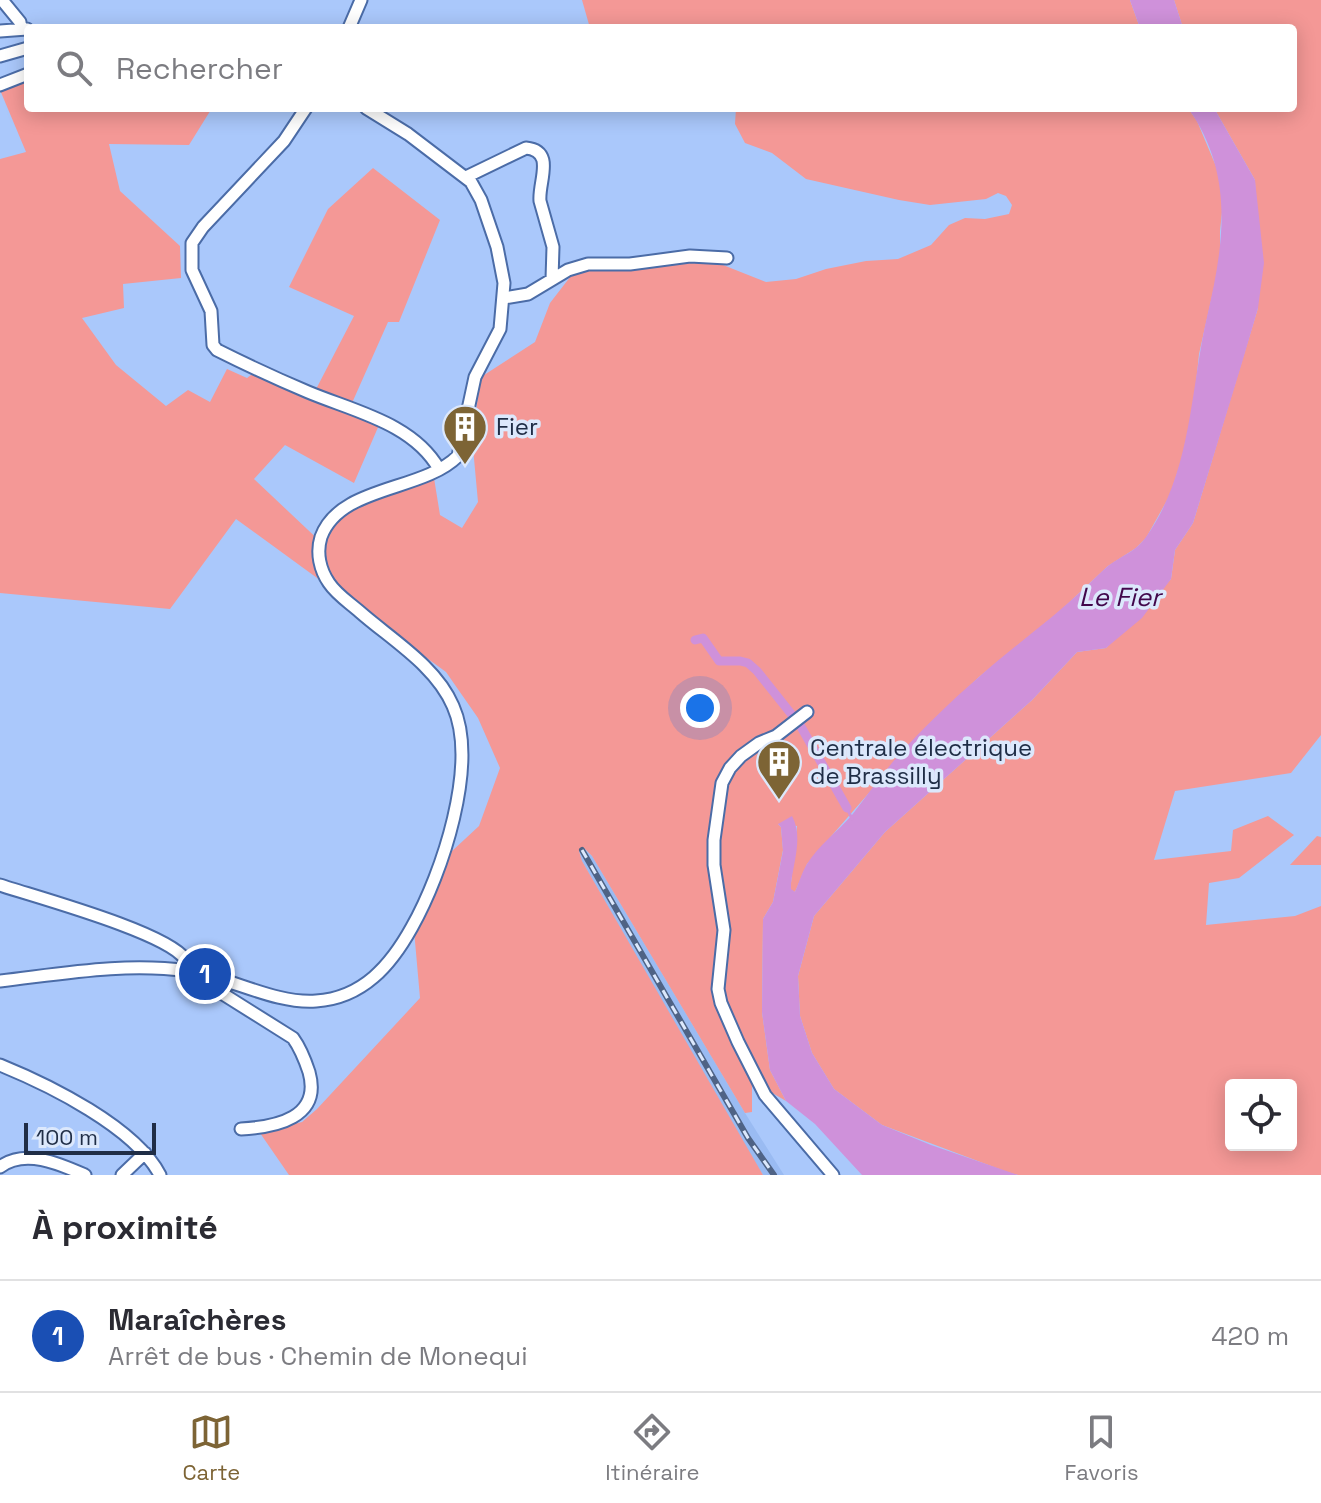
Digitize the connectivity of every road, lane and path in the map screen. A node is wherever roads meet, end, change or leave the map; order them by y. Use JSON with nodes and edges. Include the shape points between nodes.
{"nodes":[{"id":1,"x":2,"y":0,"type":"edge"},
{"id":2,"x":361,"y":0,"type":"edge"},
{"id":3,"x":351,"y":24,"type":"edge"},
{"id":4,"x":24,"y":29,"type":"edge"},
{"id":5,"x":0,"y":31,"type":"edge"},
{"id":6,"x":24,"y":49,"type":"edge"},
{"id":7,"x":0,"y":56,"type":"edge"},
{"id":8,"x":24,"y":76,"type":"edge"},
{"id":9,"x":0,"y":85,"type":"edge"},
{"id":10,"x":303,"y":112,"type":"edge"},
{"id":11,"x":372,"y":112,"type":"edge"},
{"id":12,"x":466,"y":177,"type":"junction"},
{"id":13,"x":727,"y":258,"type":"dead end"},
{"id":14,"x":552,"y":279,"type":"junction"},
{"id":15,"x":504,"y":298,"type":"junction"},
{"id":16,"x":439,"y":469,"type":"junction"},
{"id":17,"x":801,"y":718,"type":"dead end"},
{"id":18,"x":0,"y":885,"type":"edge"},
{"id":19,"x":187,"y":971,"type":"junction"},
{"id":20,"x":205,"y":974,"type":"junction"},
{"id":21,"x":0,"y":981,"type":"edge"},
{"id":22,"x":0,"y":1065,"type":"edge"},
{"id":23,"x":241,"y":1129,"type":"dead end"},
{"id":24,"x":145,"y":1153,"type":"junction"},
{"id":25,"x":0,"y":1167,"type":"edge"},
{"id":26,"x":85,"y":1175,"type":"edge"},
{"id":27,"x":122,"y":1175,"type":"edge"},
{"id":28,"x":160,"y":1175,"type":"edge"},
{"id":29,"x":833,"y":1175,"type":"edge"}],
"edges":[{"from":1,"to":4,"type":"street"},
{"from":2,"to":3,"type":"street"},
{"from":4,"to":5,"type":"street"},
{"from":6,"to":7,"type":"street"},
{"from":8,"to":9,"type":"street"},
{"from":10,"to":16,"type":"street","via":[[284,141],[192,243],[192,270],[211,311],[213,345],[390,425],[425,450]]},
{"from":11,"to":12,"type":"street"},
{"from":12,"to":14,"type":"street","via":[[526,148],[539,153],[545,171],[540,201],[553,247]]},
{"from":12,"to":15,"type":"street","via":[[478,193],[497,247]]},
{"from":13,"to":14,"type":"street","via":[[588,264]]},
{"from":14,"to":15,"type":"street","via":[[528,294]]},
{"from":15,"to":16,"type":"street","via":[[498,336],[475,377],[460,453]]},
{"from":16,"to":20,"type":"street","via":[[341,510],[326,527],[319,550],[332,587],[429,671],[457,714],[462,743],[457,794],[448,845],[424,904],[386,966],[364,986],[339,997],[291,1000]]},
{"from":17,"to":29,"type":"street","via":[[741,756],[722,783],[714,840],[724,930],[718,989],[765,1095]]},
{"from":18,"to":19,"type":"street","via":[[132,930],[180,954]]},
{"from":19,"to":20,"type":"street"},
{"from":19,"to":21,"type":"street","via":[[139,968]]},
{"from":20,"to":23,"type":"street","via":[[215,989],[293,1038],[312,1082],[310,1100],[298,1114]]},
{"from":22,"to":24,"type":"street","via":[[66,1095]]},
{"from":24,"to":27,"type":"street"},
{"from":24,"to":28,"type":"street"},
{"from":25,"to":26,"type":"street","via":[[14,1159],[46,1160]]}]}
